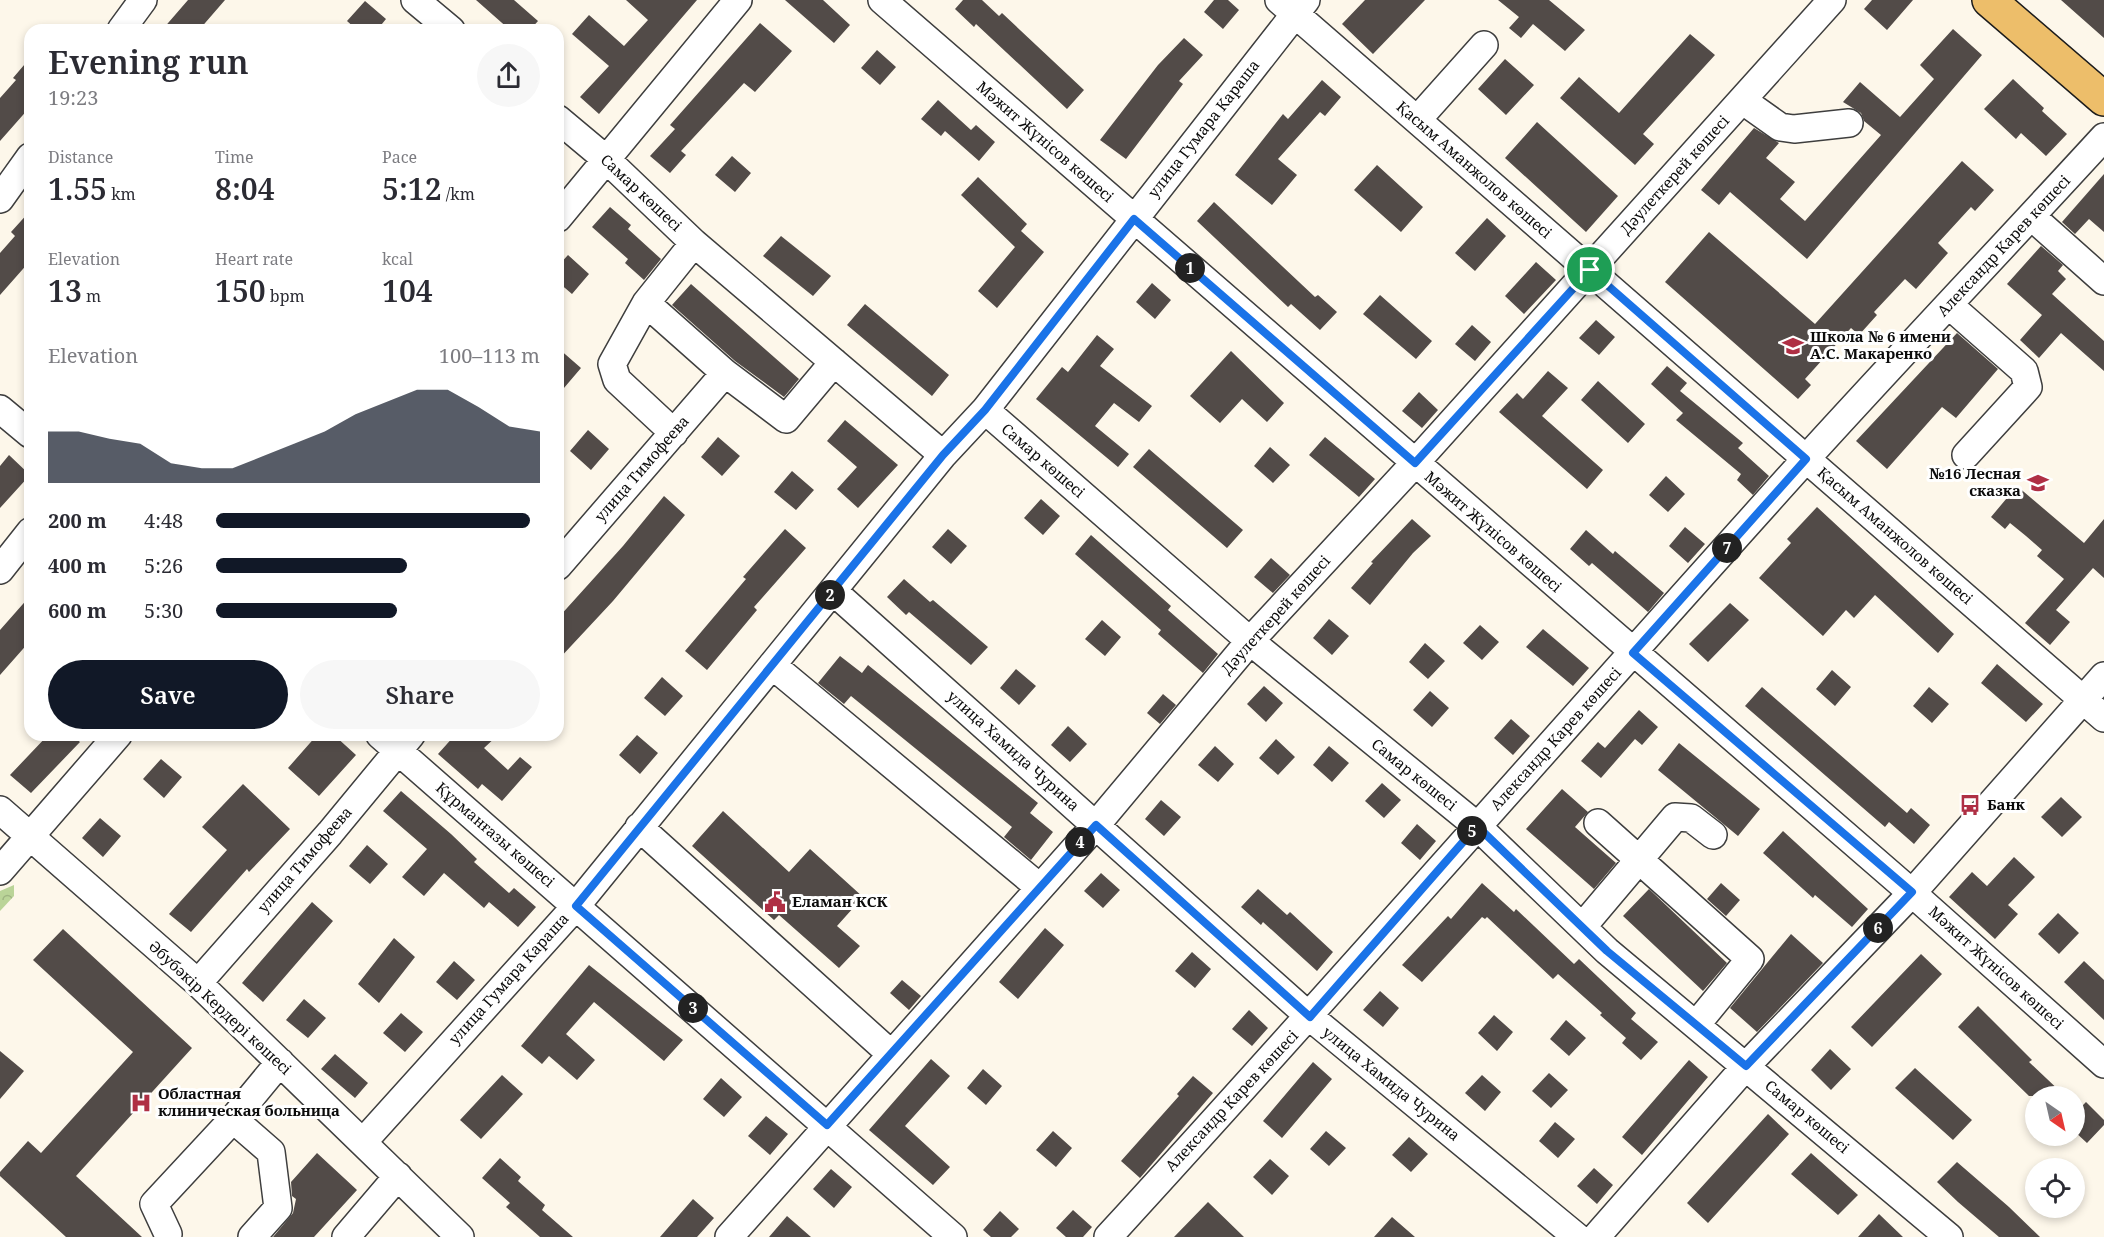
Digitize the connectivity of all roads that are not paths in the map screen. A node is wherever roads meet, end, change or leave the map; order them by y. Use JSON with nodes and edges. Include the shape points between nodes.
{"nodes":[{"id":1,"x":143,"y":0,"type":"edge"},
{"id":2,"x":738,"y":0,"type":"edge"},
{"id":3,"x":882,"y":0,"type":"edge"},
{"id":4,"x":1832,"y":0,"type":"edge"},
{"id":5,"x":1989,"y":0,"type":"edge"},
{"id":6,"x":1294,"y":5,"type":"edge"},
{"id":7,"x":125,"y":24,"type":"edge"},
{"id":8,"x":1484,"y":45,"type":"dead end"},
{"id":9,"x":2104,"y":99,"type":"edge"},
{"id":10,"x":1742,"y":100,"type":"junction"},
{"id":11,"x":1417,"y":120,"type":"junction"},
{"id":12,"x":1849,"y":123,"type":"dead end"},
{"id":13,"x":564,"y":124,"type":"edge"},
{"id":14,"x":2104,"y":137,"type":"edge"},
{"id":15,"x":607,"y":160,"type":"junction"},
{"id":16,"x":24,"y":165,"type":"edge"},
{"id":17,"x":0,"y":198,"type":"edge"},
{"id":18,"x":564,"y":211,"type":"edge"},
{"id":19,"x":2031,"y":216,"type":"junction"},
{"id":20,"x":1134,"y":219,"type":"junction"},
{"id":21,"x":694,"y":243,"type":"junction"},
{"id":22,"x":1590,"y":270,"type":"junction"},
{"id":23,"x":2104,"y":281,"type":"edge"},
{"id":24,"x":646,"y":303,"type":"junction"},
{"id":25,"x":1949,"y":305,"type":"junction"},
{"id":26,"x":834,"y":362,"type":"junction"},
{"id":27,"x":725,"y":373,"type":"junction"},
{"id":28,"x":0,"y":409,"type":"edge"},
{"id":29,"x":985,"y":410,"type":"junction"},
{"id":30,"x":24,"y":429,"type":"edge"},
{"id":31,"x":674,"y":433,"type":"junction"},
{"id":32,"x":943,"y":455,"type":"junction"},
{"id":33,"x":1966,"y":456,"type":"dead end"},
{"id":34,"x":1806,"y":459,"type":"junction"},
{"id":35,"x":1415,"y":463,"type":"junction"},
{"id":36,"x":24,"y":540,"type":"edge"},
{"id":37,"x":564,"y":559,"type":"edge"},
{"id":38,"x":0,"y":570,"type":"edge"},
{"id":39,"x":833,"y":591,"type":"junction"},
{"id":40,"x":1250,"y":641,"type":"junction"},
{"id":41,"x":1633,"y":653,"type":"junction"},
{"id":42,"x":772,"y":665,"type":"junction"},
{"id":43,"x":2104,"y":676,"type":"edge"},
{"id":44,"x":2083,"y":700,"type":"junction"},
{"id":45,"x":2104,"y":718,"type":"edge"},
{"id":46,"x":113,"y":741,"type":"edge"},
{"id":47,"x":395,"y":741,"type":"edge"},
{"id":48,"x":397,"y":741,"type":"edge"},
{"id":49,"x":0,"y":810,"type":"edge"},
{"id":50,"x":1598,"y":823,"type":"dead end"},
{"id":51,"x":1096,"y":825,"type":"junction"},
{"id":52,"x":1477,"y":826,"type":"junction"},
{"id":53,"x":639,"y":827,"type":"junction"},
{"id":54,"x":1713,"y":835,"type":"dead end"},
{"id":55,"x":30,"y":838,"type":"junction"},
{"id":56,"x":1642,"y":860,"type":"junction"},
{"id":57,"x":0,"y":871,"type":"edge"},
{"id":58,"x":1039,"y":887,"type":"junction"},
{"id":59,"x":1912,"y":892,"type":"junction"},
{"id":60,"x":576,"y":906,"type":"junction"},
{"id":61,"x":1583,"y":926,"type":"junction"},
{"id":62,"x":198,"y":983,"type":"junction"},
{"id":63,"x":1310,"y":1017,"type":"junction"},
{"id":64,"x":1696,"y":1025,"type":"junction"},
{"id":65,"x":891,"y":1054,"type":"junction"},
{"id":66,"x":280,"y":1062,"type":"junction"},
{"id":67,"x":2104,"y":1064,"type":"edge"},
{"id":68,"x":1746,"y":1066,"type":"junction"},
{"id":69,"x":233,"y":1119,"type":"junction"},
{"id":70,"x":827,"y":1125,"type":"junction"},
{"id":71,"x":363,"y":1142,"type":"junction"},
{"id":72,"x":398,"y":1176,"type":"junction"},
{"id":73,"x":168,"y":1234,"type":"dead end"},
{"id":74,"x":252,"y":1237,"type":"edge"},
{"id":75,"x":346,"y":1237,"type":"edge"},
{"id":76,"x":460,"y":1237,"type":"edge"},
{"id":77,"x":729,"y":1237,"type":"edge"},
{"id":78,"x":953,"y":1237,"type":"edge"},
{"id":79,"x":1108,"y":1237,"type":"edge"},
{"id":80,"x":1577,"y":1237,"type":"edge"},
{"id":81,"x":1596,"y":1237,"type":"edge"},
{"id":82,"x":1949,"y":1237,"type":"edge"}],
"edges":[{"from":1,"to":7,"type":"street"},
{"from":2,"to":15,"type":"street"},
{"from":3,"to":20,"type":"street","name":"Мәжит Жүнісов көшесі"},
{"from":4,"to":10,"type":"street","name":"Дәулеткерей көшесі"},
{"from":5,"to":9,"type":"main road"},
{"from":6,"to":11,"type":"street","name":"Қасым Аманжолов көшесі"},
{"from":6,"to":20,"type":"street","name":"улица Гумара Караша"},
{"from":8,"to":11,"type":"street"},
{"from":10,"to":12,"type":"street","via":[[1780,127]]},
{"from":10,"to":22,"type":"street","name":"Дәулеткерей көшесі"},
{"from":11,"to":22,"type":"street","name":"Қасым Аманжолов көшесі"},
{"from":13,"to":15,"type":"street","name":"Самар көшесі"},
{"from":14,"to":19,"type":"street","name":"Александр Карев көшесі"},
{"from":15,"to":18,"type":"street"},
{"from":15,"to":21,"type":"street","name":"Самар көшесі"},
{"from":16,"to":17,"type":"street"},
{"from":19,"to":23,"type":"street"},
{"from":19,"to":25,"type":"street","name":"Александр Карев көшесі"},
{"from":20,"to":29,"type":"street","name":"улица Гумара Караша"},
{"from":20,"to":35,"type":"street","name":"Мәжит Жүнісов көшесі"},
{"from":21,"to":24,"type":"street"},
{"from":21,"to":26,"type":"street","name":"Самар көшесі"},
{"from":22,"to":34,"type":"street","name":"Қасым Аманжолов көшесі"},
{"from":22,"to":35,"type":"street","name":"Дәулеткерей көшесі"},
{"from":24,"to":27,"type":"street"},
{"from":24,"to":31,"type":"street","via":[[612,364],[617,380]]},
{"from":25,"to":33,"type":"street","via":[[2024,371],[2028,380],[2028,387]]},
{"from":25,"to":34,"type":"street","name":"Александр Карев көшесі"},
{"from":26,"to":27,"type":"street","via":[[786,419]]},
{"from":26,"to":32,"type":"street","name":"Самар көшесі"},
{"from":27,"to":31,"type":"street","name":"улица Тимофеева"},
{"from":28,"to":30,"type":"street"},
{"from":29,"to":32,"type":"street","name":"улица Гумара Караша"},
{"from":29,"to":40,"type":"street","name":"Самар көшесі"},
{"from":31,"to":37,"type":"street","name":"улица Тимофеева"},
{"from":32,"to":39,"type":"street","name":"улица Гумара Караша"},
{"from":34,"to":41,"type":"street","name":"Александр Карев көшесі"},
{"from":34,"to":44,"type":"street","name":"Қасым Аманжолов көшесі"},
{"from":35,"to":40,"type":"street","name":"Дәулеткерей көшесі"},
{"from":35,"to":41,"type":"street","name":"Мәжит Жүнісов көшесі"},
{"from":36,"to":38,"type":"street"},
{"from":39,"to":42,"type":"street","name":"улица Гумара Караша"},
{"from":39,"to":51,"type":"street","name":"улица Хамида Чурина"},
{"from":40,"to":51,"type":"street","name":"Дәулеткерей көшесі"},
{"from":40,"to":52,"type":"street","name":"Самар көшесі"},
{"from":41,"to":52,"type":"street","name":"Александр Карев көшесі"},
{"from":41,"to":59,"type":"street","name":"Мәжит Жүнісов көшесі"},
{"from":42,"to":53,"type":"street","name":"улица Гумара Караша"},
{"from":42,"to":58,"type":"street"},
{"from":43,"to":44,"type":"street"},
{"from":44,"to":45,"type":"street","name":"Қасым Аманжолов көшесі"},
{"from":44,"to":59,"type":"street"},
{"from":46,"to":55,"type":"street"},
{"from":47,"to":62,"type":"street","name":"улица Тимофеева","via":[[330,833]]},
{"from":48,"to":60,"type":"street","name":"Құрманғазы көшесі"},
{"from":49,"to":55,"type":"street","name":"Әбубәкір Кердері көшесі"},
{"from":50,"to":56,"type":"street"},
{"from":51,"to":58,"type":"street","name":"Дәулеткерей көшесі"},
{"from":51,"to":63,"type":"street","name":"улица Хамида Чурина"},
{"from":52,"to":61,"type":"street","name":"Самар көшесі"},
{"from":52,"to":63,"type":"street","name":"Александр Карев көшесі"},
{"from":53,"to":60,"type":"street","name":"улица Гумара Караша"},
{"from":53,"to":65,"type":"street"},
{"from":54,"to":56,"type":"street","via":[[1691,818],[1676,817]]},
{"from":55,"to":57,"type":"street"},
{"from":55,"to":62,"type":"street","name":"Әбубәкір Кердері көшесі"},
{"from":56,"to":61,"type":"street"},
{"from":56,"to":64,"type":"street","via":[[1750,959]]},
{"from":58,"to":65,"type":"street","name":"Дәулеткерей көшесі"},
{"from":59,"to":67,"type":"street","name":"Мәжит Жүнісов көшесі"},
{"from":59,"to":68,"type":"street"},
{"from":60,"to":70,"type":"street","name":"Құрманғазы көшесі"},
{"from":60,"to":71,"type":"street","name":"улица Гумара Караша"},
{"from":61,"to":64,"type":"street","name":"Самар көшесі"},
{"from":62,"to":66,"type":"street","name":"Әбубәкір Кердері көшесі"},
{"from":63,"to":79,"type":"street","name":"Александр Карев көшесі"},
{"from":63,"to":80,"type":"street","name":"улица Хамида Чурина"},
{"from":64,"to":68,"type":"street","name":"Самар көшесі"},
{"from":65,"to":70,"type":"street","name":"Дәулеткерей көшесі"},
{"from":66,"to":69,"type":"street"},
{"from":66,"to":71,"type":"street","name":"Әбубәкір Кердері көшесі"},
{"from":68,"to":81,"type":"street"},
{"from":68,"to":82,"type":"street","name":"Самар көшесі"},
{"from":69,"to":73,"type":"street","via":[[154,1204]]},
{"from":69,"to":74,"type":"street","via":[[271,1152],[278,1208]]},
{"from":70,"to":77,"type":"street","name":"Дәулеткерей көшесі"},
{"from":70,"to":78,"type":"street","name":"Құрманғазы көшесі"},
{"from":71,"to":72,"type":"street","name":"Әбубәкір Кердері көшесі"},
{"from":72,"to":75,"type":"street"},
{"from":72,"to":76,"type":"street","name":"Әбубәкір Кердері көшесі"}]}
